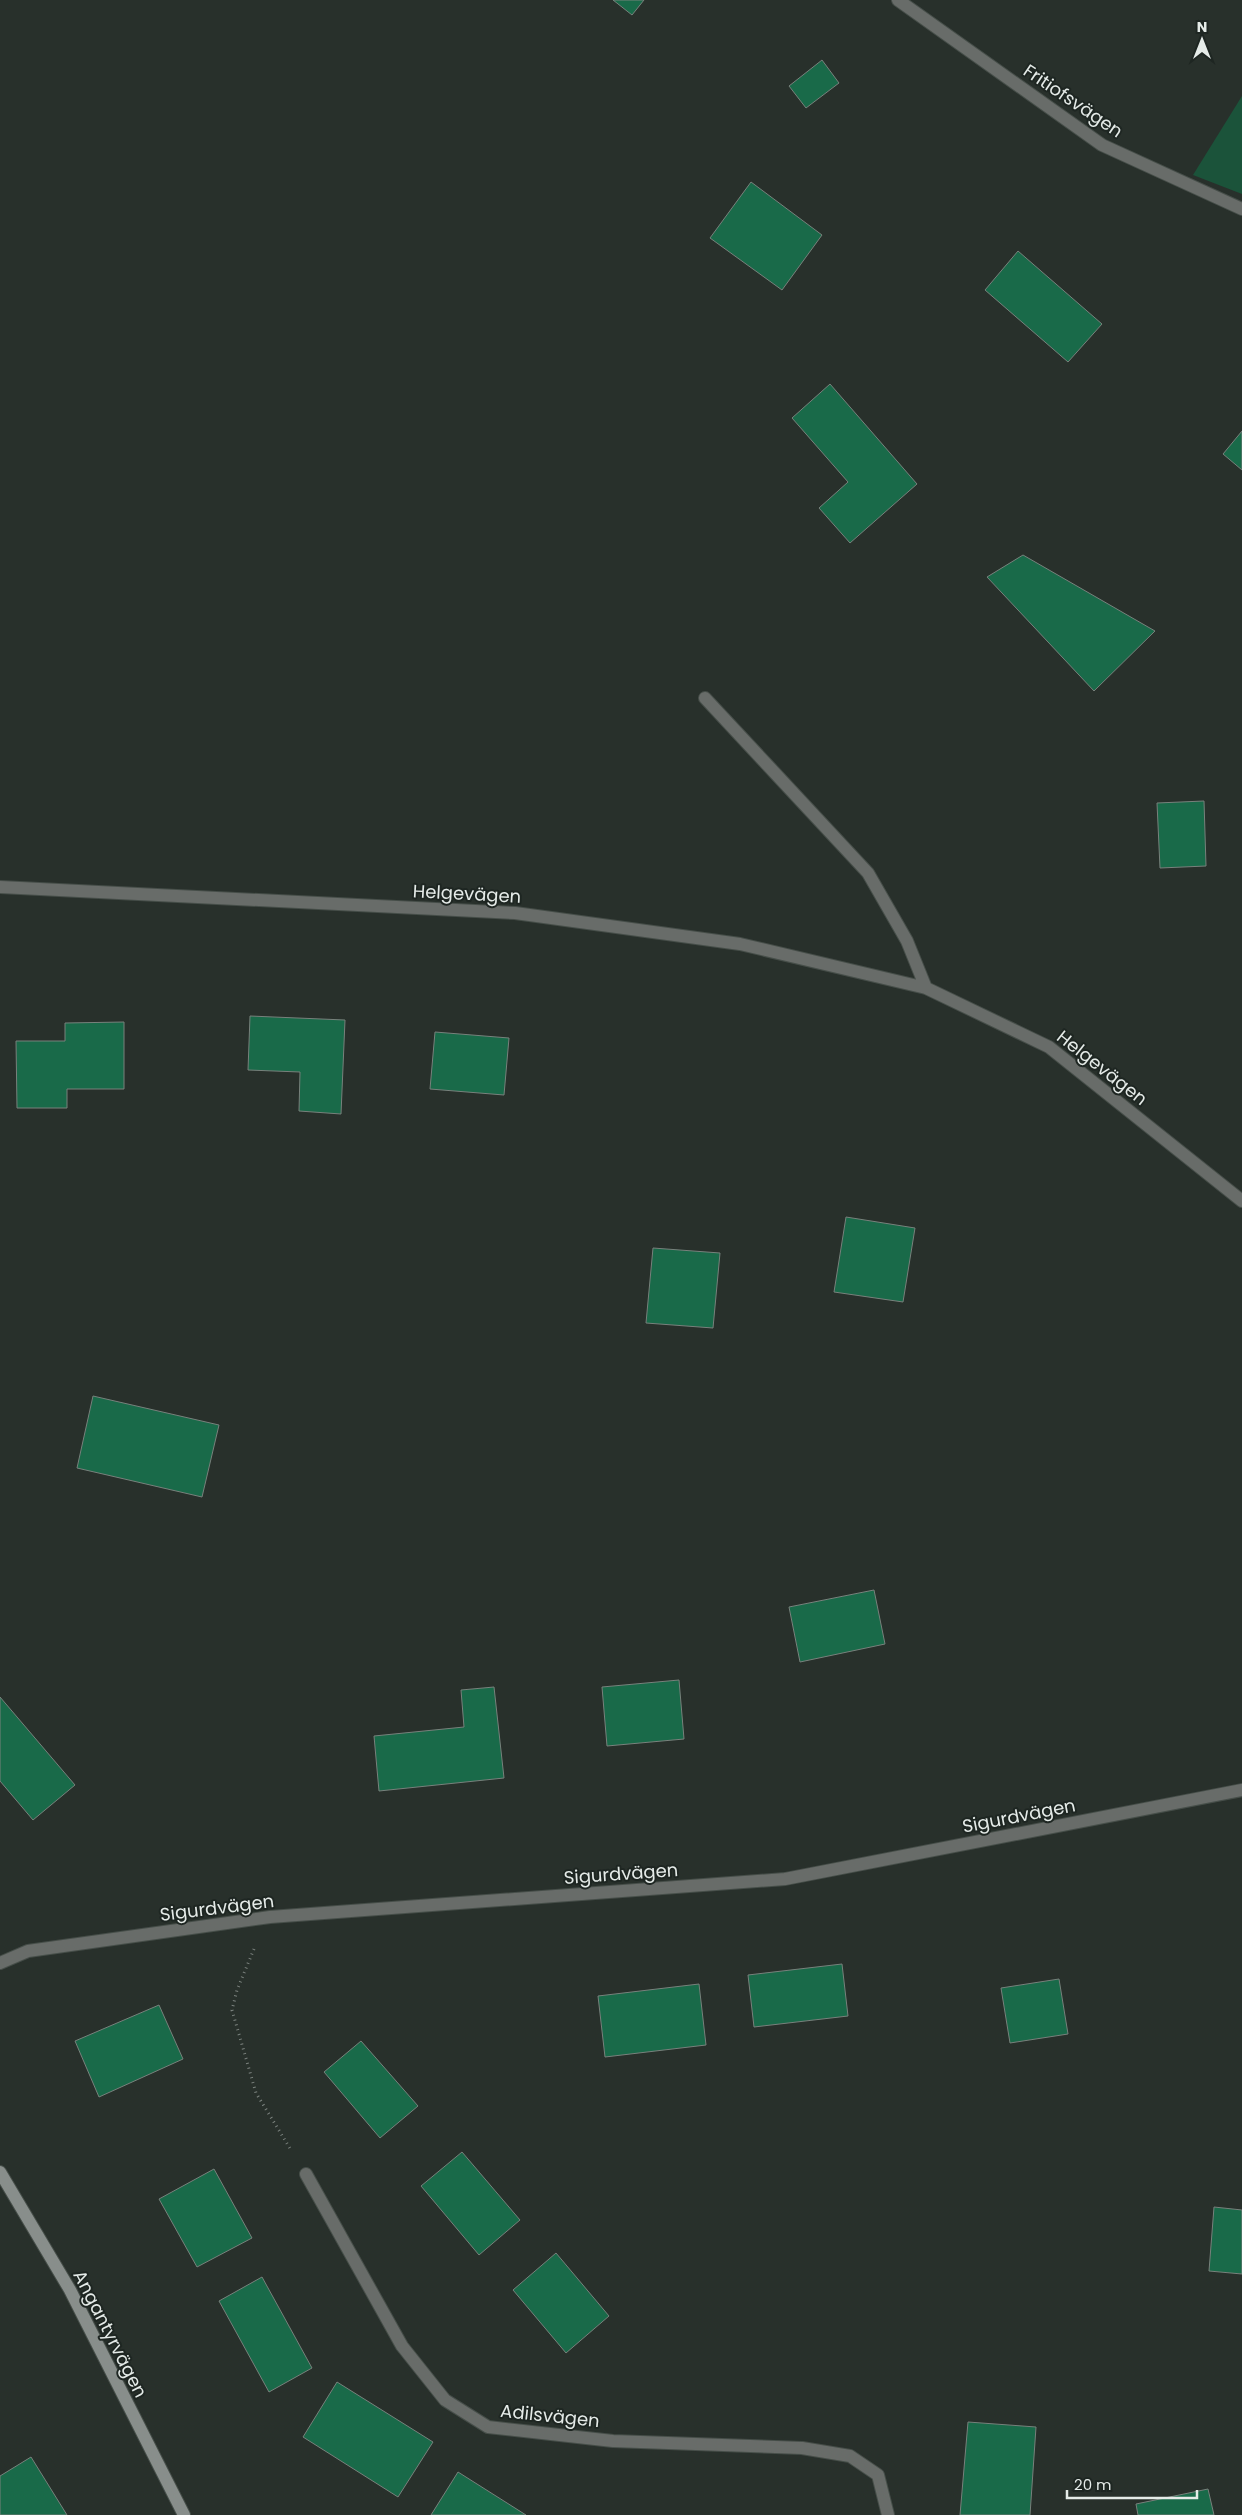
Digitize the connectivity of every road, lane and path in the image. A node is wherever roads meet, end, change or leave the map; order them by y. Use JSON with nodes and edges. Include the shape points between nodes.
{"nodes":[{"id":1,"x":898,"y":0,"type":"edge"},
{"id":2,"x":1242,"y":209,"type":"edge"},
{"id":3,"x":705,"y":698,"type":"dead end"},
{"id":4,"x":0,"y":887,"type":"edge"},
{"id":5,"x":926,"y":988,"type":"junction"},
{"id":6,"x":1242,"y":1201,"type":"edge"},
{"id":7,"x":1242,"y":1790,"type":"edge"},
{"id":8,"x":250,"y":1957,"type":"dead end"},
{"id":9,"x":0,"y":1964,"type":"edge"},
{"id":10,"x":0,"y":2172,"type":"edge"},
{"id":11,"x":306,"y":2174,"type":"joint"},
{"id":12,"x":184,"y":2515,"type":"edge"},
{"id":13,"x":888,"y":2515,"type":"edge"}],
"edges":[{"from":1,"to":2,"type":"street","name":"Fritiofsvägen","via":[[1102,145]]},
{"from":3,"to":5,"type":"street","via":[[868,873],[907,941]]},
{"from":4,"to":5,"type":"street","name":"Helgevägen","via":[[515,913],[740,944]]},
{"from":5,"to":6,"type":"street","name":"Helgevägen","via":[[1049,1047]]},
{"from":7,"to":9,"type":"street","name":"Sigurdvägen","via":[[785,1879],[270,1918],[28,1951]]},
{"from":8,"to":11,"type":"path","via":[[232,2010],[256,2093]]},
{"from":10,"to":12,"type":"street","name":"Angantyrvägen","via":[[70,2290]]},
{"from":11,"to":13,"type":"street","name":"Adilsvägen","via":[[402,2346],[445,2400],[488,2427],[613,2441],[802,2448],[850,2456],[878,2476]]}]}
